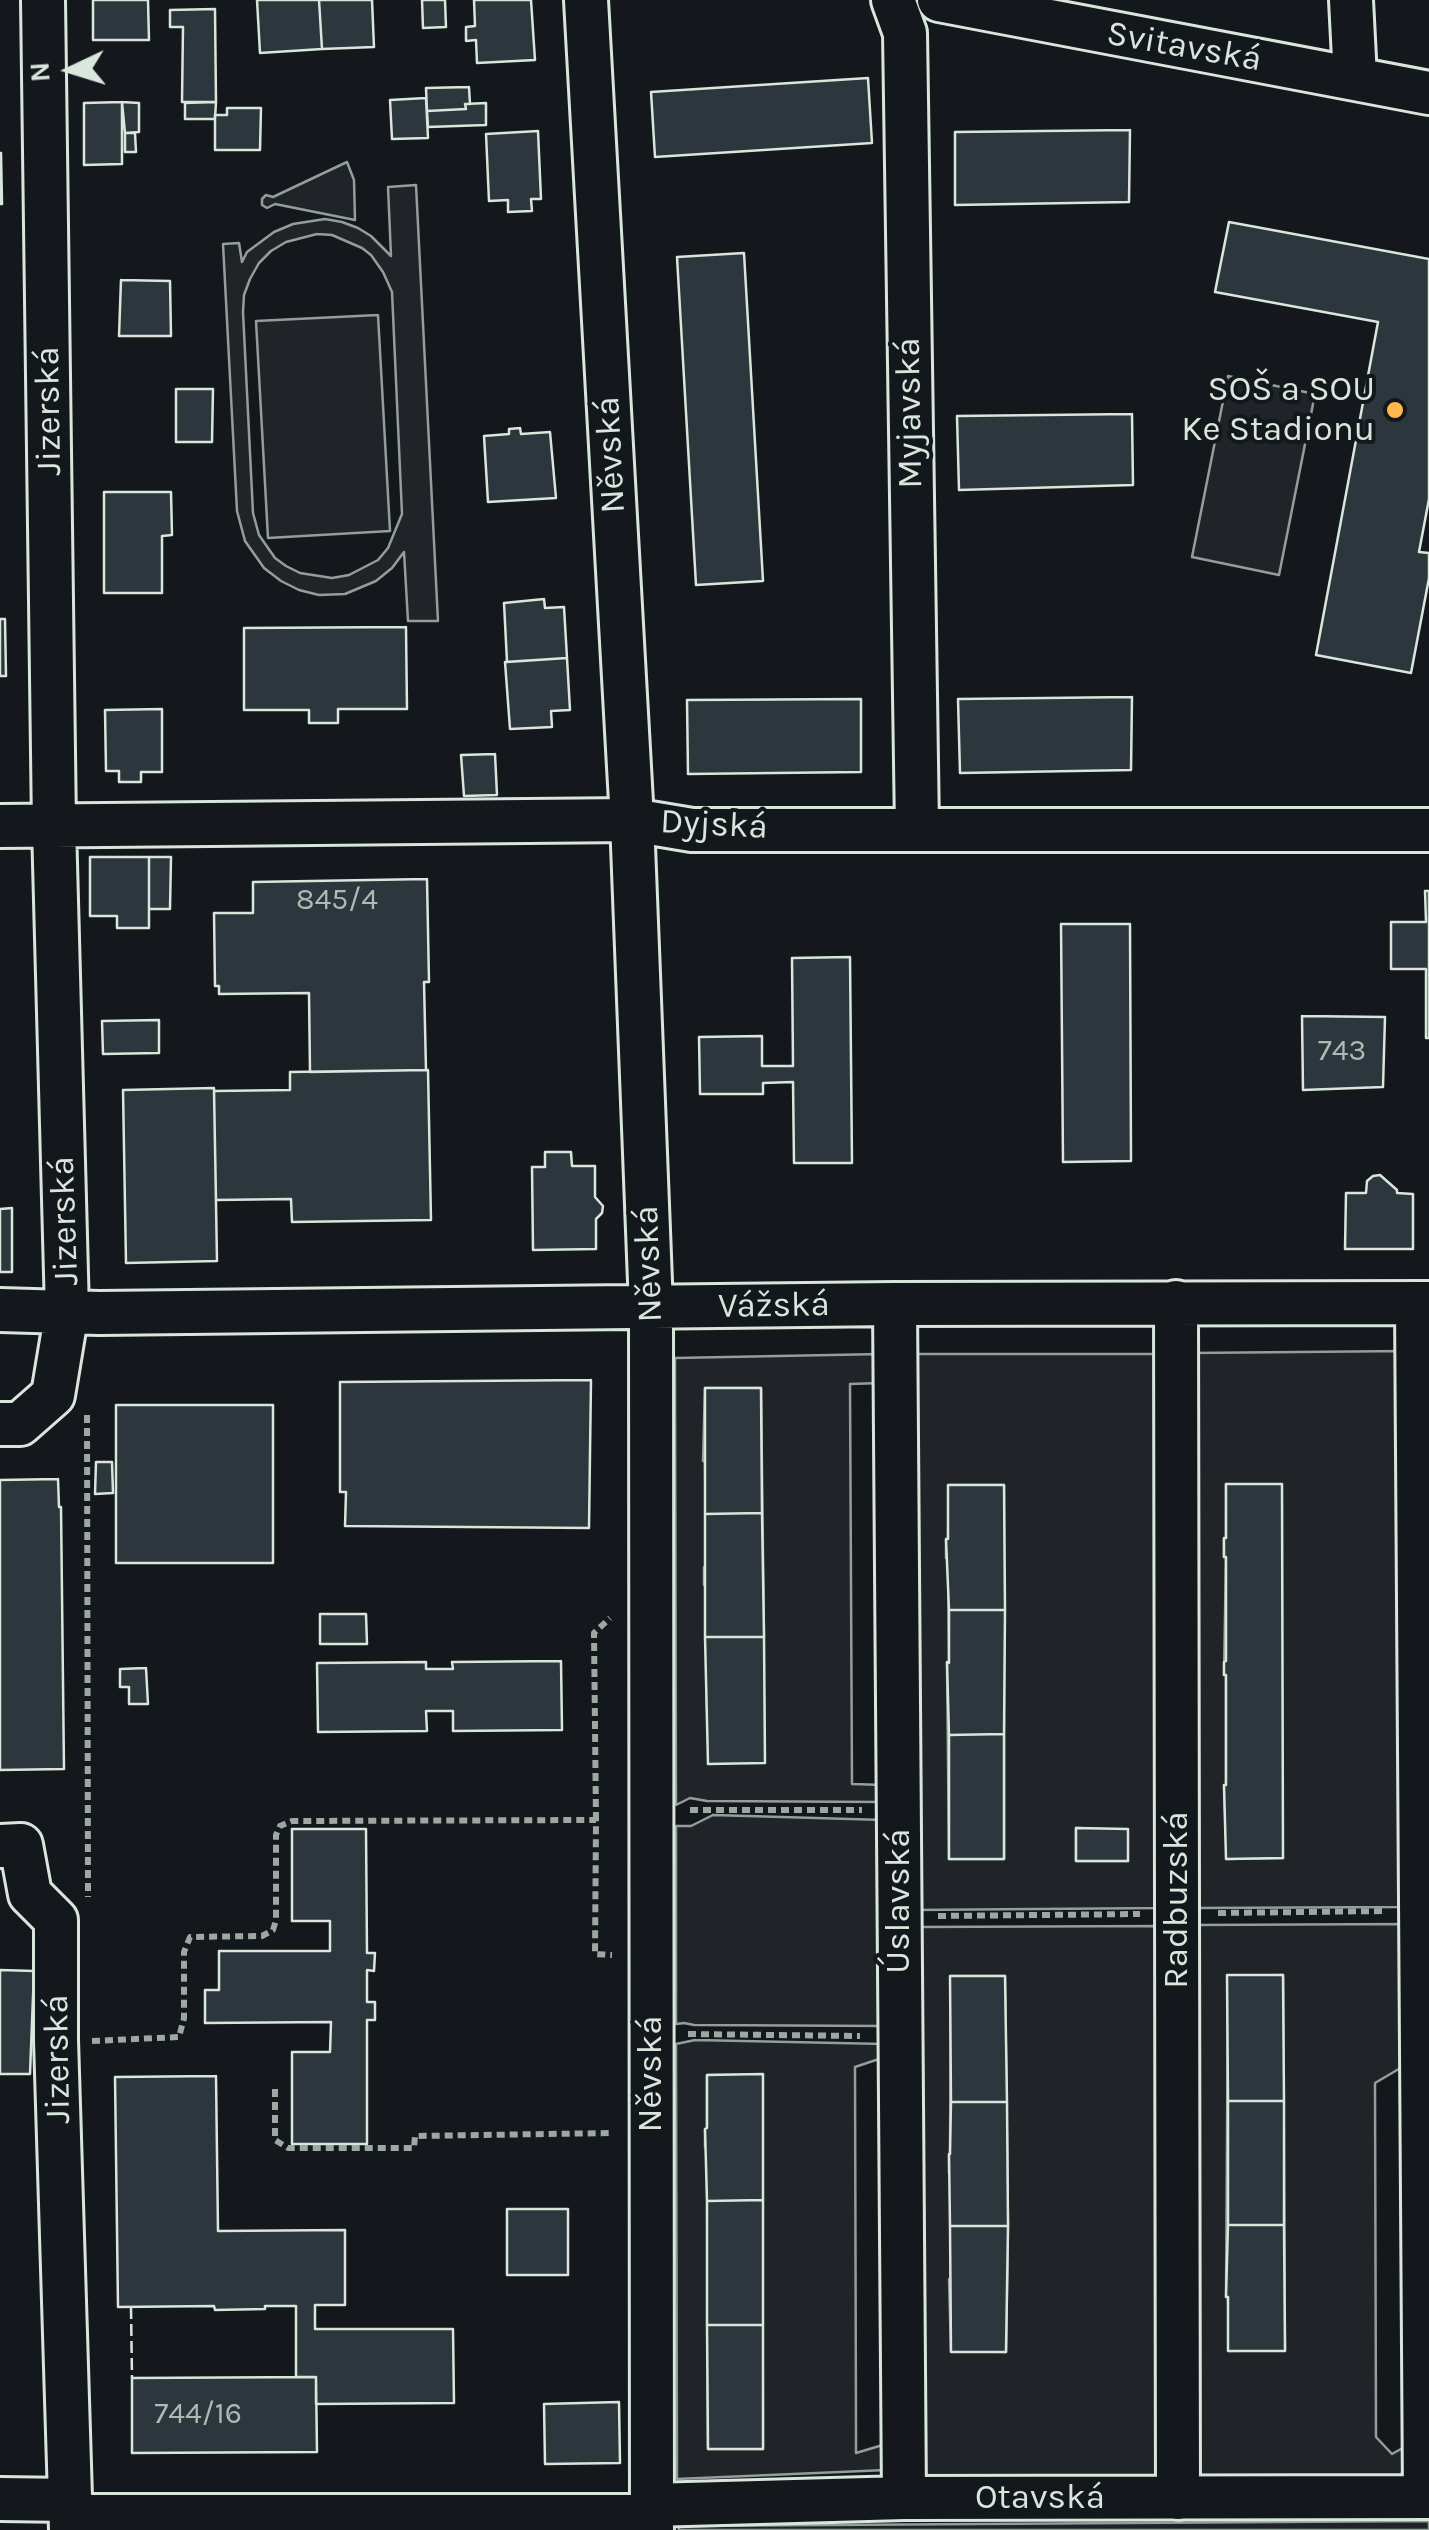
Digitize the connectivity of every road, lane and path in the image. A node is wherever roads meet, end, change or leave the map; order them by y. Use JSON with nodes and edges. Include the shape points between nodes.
{"nodes":[{"id":1,"x":44,"y":0,"type":"edge"},
{"id":2,"x":586,"y":0,"type":"edge"},
{"id":3,"x":893,"y":0,"type":"edge"},
{"id":4,"x":939,"y":0,"type":"edge"},
{"id":5,"x":1351,"y":0,"type":"edge"},
{"id":6,"x":1122,"y":18,"type":"edge"},
{"id":7,"x":1355,"y":78,"type":"junction"},
{"id":8,"x":1429,"y":93,"type":"edge"},
{"id":9,"x":632,"y":820,"type":"junction"},
{"id":10,"x":0,"y":826,"type":"edge"},
{"id":11,"x":54,"y":826,"type":"junction"},
{"id":12,"x":917,"y":828,"type":"junction"},
{"id":13,"x":1429,"y":830,"type":"edge"},
{"id":14,"x":1176,"y":1302,"type":"junction"},
{"id":15,"x":1423,"y":1303,"type":"edge"},
{"id":16,"x":895,"y":1304,"type":"junction"},
{"id":17,"x":651,"y":1307,"type":"junction"},
{"id":18,"x":0,"y":1310,"type":"edge"},
{"id":19,"x":68,"y":1310,"type":"junction"},
{"id":20,"x":87,"y":1398,"type":"dead end"},
{"id":21,"x":0,"y":1424,"type":"edge"},
{"id":22,"x":651,"y":1810,"type":"junction"},
{"id":23,"x":898,"y":1810,"type":"junction"},
{"id":24,"x":586,"y":1820,"type":"dead end"},
{"id":25,"x":0,"y":1846,"type":"edge"},
{"id":26,"x":88,"y":1908,"type":"dead end"},
{"id":27,"x":651,"y":2033,"type":"junction"},
{"id":28,"x":900,"y":2037,"type":"junction"},
{"id":29,"x":104,"y":2041,"type":"dead end"},
{"id":30,"x":275,"y":2088,"type":"dead end"},
{"id":31,"x":583,"y":2133,"type":"dead end"},
{"id":32,"x":1427,"y":2497,"type":"edge"},
{"id":33,"x":904,"y":2498,"type":"junction"},
{"id":34,"x":1178,"y":2498,"type":"junction"},
{"id":35,"x":0,"y":2499,"type":"edge"},
{"id":36,"x":71,"y":2516,"type":"edge"},
{"id":37,"x":651,"y":2517,"type":"edge"}],
"edges":[{"from":1,"to":11,"type":"street","name":"Jizerská"},
{"from":2,"to":9,"type":"street","name":"Něvská"},
{"from":3,"to":12,"type":"street","name":"Myjavská","via":[[905,34]]},
{"from":4,"to":6,"type":"street","name":"Svitavská"},
{"from":5,"to":7,"type":"street"},
{"from":6,"to":7,"type":"street","name":"Svitavská"},
{"from":7,"to":8,"type":"street","name":"Svitavská"},
{"from":9,"to":11,"type":"street","name":"Dyjská"},
{"from":9,"to":12,"type":"street","name":"Dyjská","via":[[692,830]]},
{"from":9,"to":17,"type":"street","name":"Něvská"},
{"from":10,"to":11,"type":"street","name":"Dyjská"},
{"from":11,"to":19,"type":"street","name":"Jizerská"},
{"from":12,"to":13,"type":"street","name":"Dyjská"},
{"from":14,"to":15,"type":"street","name":"Vážská"},
{"from":14,"to":16,"type":"street","name":"Vážská"},
{"from":14,"to":34,"type":"street","name":"Radbuzská"},
{"from":15,"to":32,"type":"street"},
{"from":16,"to":17,"type":"street","name":"Vážská"},
{"from":16,"to":23,"type":"street","name":"Úslavská"},
{"from":17,"to":19,"type":"street","name":"Vážská"},
{"from":17,"to":22,"type":"street","name":"Něvská"},
{"from":18,"to":19,"type":"street","name":"Vážská"},
{"from":19,"to":21,"type":"street","name":"Jizerská","via":[[53,1395],[20,1424]]},
{"from":20,"to":26,"type":"path"},
{"from":22,"to":23,"type":"path"},
{"from":22,"to":27,"type":"street","name":"Něvská"},
{"from":23,"to":28,"type":"street","name":"Úslavská"},
{"from":24,"to":29,"type":"path","via":[[292,1820],[276,1835],[273,1930],[262,1936],[190,1937],[179,2037]]},
{"from":25,"to":36,"type":"street","name":"Jizerská","via":[[21,1845],[30,1894],[56,1920]]},
{"from":27,"to":28,"type":"path"},
{"from":27,"to":37,"type":"street","name":"Něvská"},
{"from":28,"to":33,"type":"street","name":"Úslavská"},
{"from":30,"to":31,"type":"path","via":[[275,2140],[288,2148],[414,2148],[414,2136]]},
{"from":32,"to":34,"type":"street","name":"Otavská"},
{"from":33,"to":34,"type":"street","name":"Otavská"},
{"from":33,"to":37,"type":"street","name":"Otavská"},
{"from":35,"to":36,"type":"street","name":"Otavská"},
{"from":36,"to":37,"type":"street","name":"Otavská"}]}
